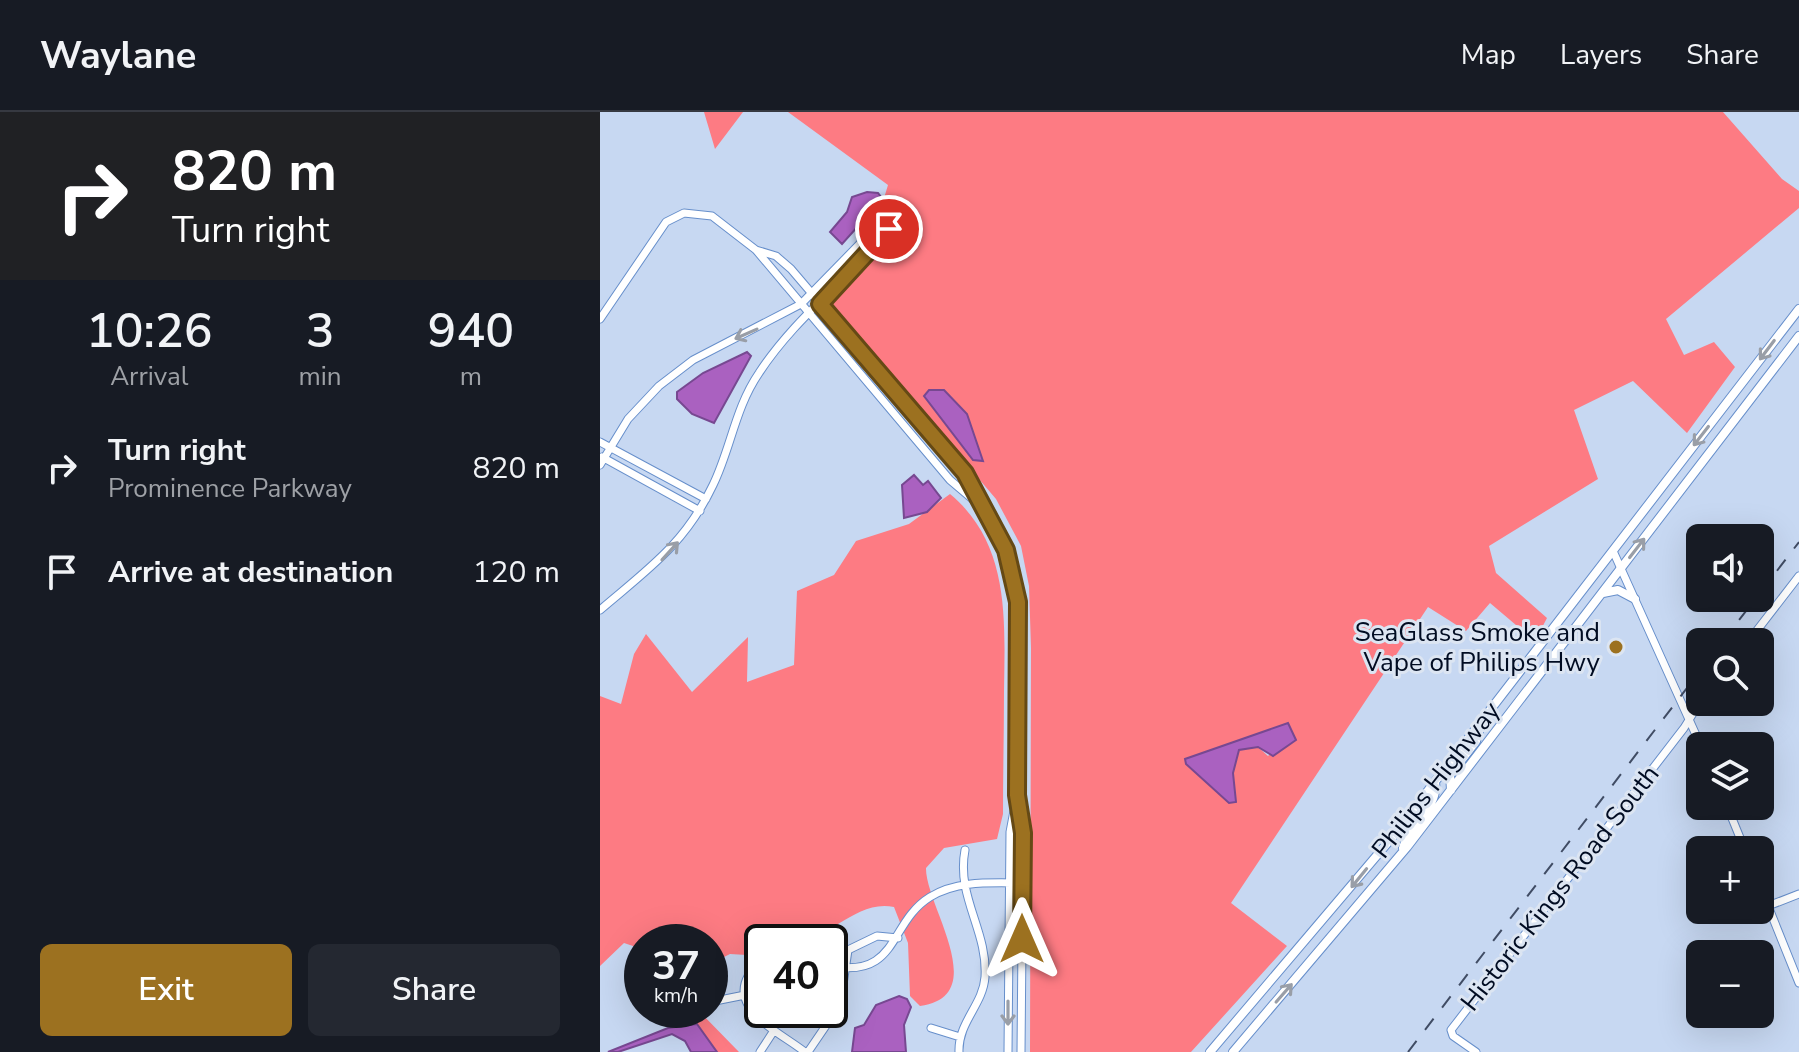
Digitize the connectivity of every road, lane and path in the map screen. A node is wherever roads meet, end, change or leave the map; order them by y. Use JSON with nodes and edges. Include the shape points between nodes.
{"nodes":[{"id":1,"x":881,"y":222,"type":"dead end"},
{"id":2,"x":889,"y":229,"type":"dead end"},
{"id":3,"x":756,"y":250,"type":"junction"},
{"id":4,"x":812,"y":294,"type":"junction"},
{"id":5,"x":801,"y":304,"type":"junction"},
{"id":6,"x":820,"y":304,"type":"junction"},
{"id":7,"x":1799,"y":309,"type":"edge"},
{"id":8,"x":809,"y":314,"type":"junction"},
{"id":9,"x":600,"y":319,"type":"edge"},
{"id":10,"x":1786,"y":326,"type":"junction"},
{"id":11,"x":1799,"y":337,"type":"edge"},
{"id":12,"x":600,"y":442,"type":"edge"},
{"id":13,"x":610,"y":447,"type":"junction"},
{"id":14,"x":601,"y":460,"type":"edge"},
{"id":15,"x":706,"y":499,"type":"junction"},
{"id":16,"x":986,"y":510,"type":"junction"},
{"id":17,"x":700,"y":511,"type":"junction"},
{"id":18,"x":1613,"y":551,"type":"junction"},
{"id":19,"x":1621,"y":569,"type":"junction"},
{"id":20,"x":1799,"y":576,"type":"edge"},
{"id":21,"x":1602,"y":593,"type":"junction"},
{"id":22,"x":1635,"y":599,"type":"junction"},
{"id":23,"x":600,"y":610,"type":"edge"},
{"id":24,"x":1759,"y":628,"type":"edge"},
{"id":25,"x":1690,"y":718,"type":"junction"},
{"id":26,"x":1481,"y":723,"type":"junction"},
{"id":27,"x":1696,"y":732,"type":"edge"},
{"id":28,"x":1435,"y":782,"type":"junction"},
{"id":29,"x":1451,"y":790,"type":"junction"},
{"id":30,"x":1017,"y":795,"type":"junction"},
{"id":31,"x":965,"y":850,"type":"dead end"},
{"id":32,"x":1402,"y":852,"type":"junction"},
{"id":33,"x":1009,"y":883,"type":"junction"},
{"id":34,"x":1023,"y":883,"type":"junction"},
{"id":35,"x":963,"y":885,"type":"junction"},
{"id":36,"x":1799,"y":894,"type":"edge"},
{"id":37,"x":1774,"y":904,"type":"edge"},
{"id":38,"x":1774,"y":921,"type":"edge"},
{"id":39,"x":1312,"y":935,"type":"junction"},
{"id":40,"x":898,"y":938,"type":"junction"},
{"id":41,"x":1325,"y":946,"type":"junction"},
{"id":42,"x":848,"y":950,"type":"edge"},
{"id":43,"x":848,"y":968,"type":"edge"},
{"id":44,"x":1799,"y":983,"type":"edge"},
{"id":45,"x":769,"y":1028,"type":"edge"},
{"id":46,"x":826,"y":1028,"type":"edge"},
{"id":47,"x":931,"y":1028,"type":"dead end"},
{"id":48,"x":773,"y":1032,"type":"junction"},
{"id":49,"x":960,"y":1037,"type":"junction"},
{"id":50,"x":760,"y":1052,"type":"edge"},
{"id":51,"x":807,"y":1052,"type":"edge"},
{"id":52,"x":959,"y":1052,"type":"edge"},
{"id":53,"x":1008,"y":1052,"type":"edge"},
{"id":54,"x":1021,"y":1052,"type":"edge"},
{"id":55,"x":1210,"y":1052,"type":"edge"},
{"id":56,"x":1233,"y":1052,"type":"edge"},
{"id":57,"x":1476,"y":1052,"type":"edge"}],
"edges":[{"from":1,"to":4,"type":"street"},
{"from":2,"to":6,"type":"street"},
{"from":3,"to":4,"type":"street","via":[[776,256]]},
{"from":3,"to":5,"type":"street"},
{"from":3,"to":9,"type":"street","via":[[712,216],[684,213],[663,225]]},
{"from":4,"to":5,"type":"street"},
{"from":4,"to":6,"type":"street"},
{"from":5,"to":8,"type":"street"},
{"from":5,"to":13,"type":"street","one_way":true,"via":[[670,376],[641,404]]},
{"from":6,"to":8,"type":"street"},
{"from":6,"to":16,"type":"street","via":[[965,473]]},
{"from":7,"to":10,"type":"main road","name":"Philips Highway"},
{"from":8,"to":15,"type":"street","via":[[776,349],[747,392]]},
{"from":8,"to":16,"type":"street","via":[[950,480]]},
{"from":10,"to":11,"type":"street"},
{"from":10,"to":18,"type":"main road","name":"Philips Highway","one_way":true},
{"from":19,"to":11,"type":"main road","name":"Philips Highway","one_way":true},
{"from":12,"to":13,"type":"street"},
{"from":13,"to":14,"type":"street"},
{"from":13,"to":15,"type":"street"},
{"from":14,"to":17,"type":"street"},
{"from":15,"to":17,"type":"street"},
{"from":16,"to":30,"type":"street","via":[[1011,567],[1018,621]]},
{"from":23,"to":17,"type":"street","one_way":true,"via":[[659,562]]},
{"from":18,"to":19,"type":"street"},
{"from":18,"to":26,"type":"main road","name":"Philips Highway"},
{"from":19,"to":21,"type":"main road","name":"Philips Highway"},
{"from":19,"to":22,"type":"street"},
{"from":20,"to":24,"type":"street"},
{"from":21,"to":22,"type":"main road","via":[[1618,590]]},
{"from":21,"to":29,"type":"main road","name":"Philips Highway"},
{"from":22,"to":25,"type":"street"},
{"from":25,"to":27,"type":"street"},
{"from":25,"to":57,"type":"street","name":"Historic Kings Road South","via":[[1451,1030]]},
{"from":26,"to":28,"type":"main road","name":"Philips Highway"},
{"from":26,"to":29,"type":"main road","via":[[1476,741],[1449,777]]},
{"from":28,"to":32,"type":"main road","via":[[1433,801],[1407,834]]},
{"from":28,"to":39,"type":"main road","name":"Philips Highway","one_way":true},
{"from":29,"to":32,"type":"main road","name":"Philips Highway"},
{"from":30,"to":33,"type":"street"},
{"from":30,"to":34,"type":"street"},
{"from":31,"to":35,"type":"street"},
{"from":32,"to":41,"type":"main road","name":"Philips Highway"},
{"from":33,"to":34,"type":"street"},
{"from":33,"to":35,"type":"street"},
{"from":33,"to":53,"type":"street","one_way":true},
{"from":34,"to":54,"type":"street"},
{"from":35,"to":40,"type":"street","via":[[931,897]]},
{"from":35,"to":49,"type":"street","via":[[983,941],[985,966],[983,989]]},
{"from":36,"to":37,"type":"street"},
{"from":38,"to":44,"type":"street"},
{"from":39,"to":41,"type":"main road"},
{"from":39,"to":55,"type":"main road","name":"Philips Highway"},
{"from":40,"to":42,"type":"street","via":[[877,936]]},
{"from":40,"to":43,"type":"street","via":[[878,960]]},
{"from":56,"to":41,"type":"main road","name":"Philips Highway","one_way":true},
{"from":45,"to":48,"type":"street"},
{"from":46,"to":51,"type":"street"},
{"from":47,"to":49,"type":"street"},
{"from":48,"to":50,"type":"street"},
{"from":48,"to":51,"type":"street"},
{"from":49,"to":52,"type":"street"}]}
